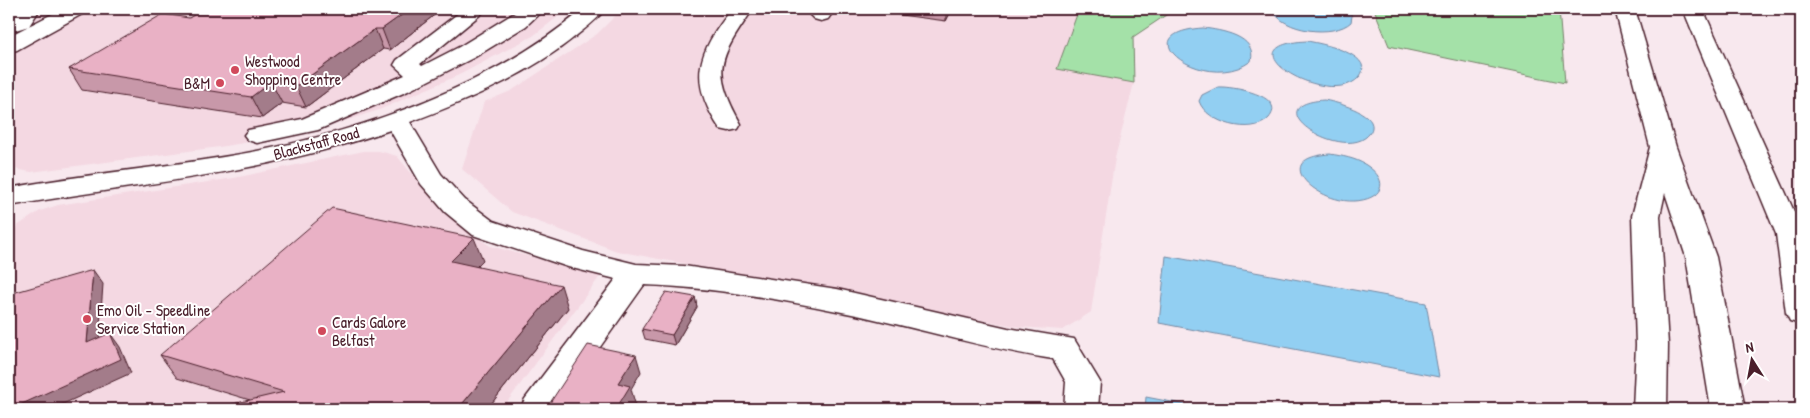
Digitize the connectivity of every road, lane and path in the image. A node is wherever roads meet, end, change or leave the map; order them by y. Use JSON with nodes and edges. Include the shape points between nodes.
{"nodes":[{"id":1,"x":30,"y":9,"type":"edge"},
{"id":2,"x":77,"y":9,"type":"edge"},
{"id":3,"x":477,"y":9,"type":"edge"},
{"id":4,"x":534,"y":9,"type":"edge"},
{"id":5,"x":595,"y":9,"type":"edge"},
{"id":6,"x":743,"y":9,"type":"edge"},
{"id":7,"x":1625,"y":9,"type":"edge"},
{"id":8,"x":1693,"y":9,"type":"edge"},
{"id":9,"x":9,"y":26,"type":"edge"},
{"id":10,"x":9,"y":44,"type":"edge"},
{"id":11,"x":421,"y":75,"type":"junction"},
{"id":12,"x":397,"y":121,"type":"junction"},
{"id":13,"x":729,"y":124,"type":"dead end"},
{"id":14,"x":257,"y":135,"type":"dead end"},
{"id":15,"x":1664,"y":147,"type":"junction"},
{"id":16,"x":9,"y":197,"type":"edge"},
{"id":17,"x":1796,"y":240,"type":"edge"},
{"id":18,"x":636,"y":274,"type":"junction"},
{"id":19,"x":1801,"y":314,"type":"edge"},
{"id":20,"x":537,"y":409,"type":"edge"},
{"id":21,"x":1081,"y":409,"type":"edge"},
{"id":22,"x":1650,"y":409,"type":"edge"},
{"id":23,"x":1728,"y":409,"type":"edge"}],
"edges":[{"from":1,"to":9,"type":"main road","via":[[21,21]]},
{"from":2,"to":10,"type":"main road"},
{"from":3,"to":11,"type":"main road","via":[[405,66]]},
{"from":4,"to":11,"type":"main road","via":[[467,52]]},
{"from":5,"to":12,"type":"main road","name":"Blackstaff Road","via":[[552,44],[485,83]]},
{"from":6,"to":13,"type":"main road","via":[[720,38],[710,61],[712,88]]},
{"from":7,"to":15,"type":"main road"},
{"from":8,"to":17,"type":"main road"},
{"from":11,"to":14,"type":"main road","via":[[309,125]]},
{"from":12,"to":16,"type":"main road","name":"Blackstaff Road","via":[[302,150]]},
{"from":12,"to":18,"type":"main road","via":[[430,178],[455,206],[483,228],[578,260]]},
{"from":15,"to":22,"type":"main road","via":[[1646,216],[1652,345]]},
{"from":15,"to":23,"type":"main road","via":[[1701,257]]},
{"from":17,"to":19,"type":"main road"},
{"from":18,"to":20,"type":"main road"},
{"from":18,"to":21,"type":"main road","via":[[684,276],[837,300],[1008,340],[1063,348],[1084,382]]}]}
